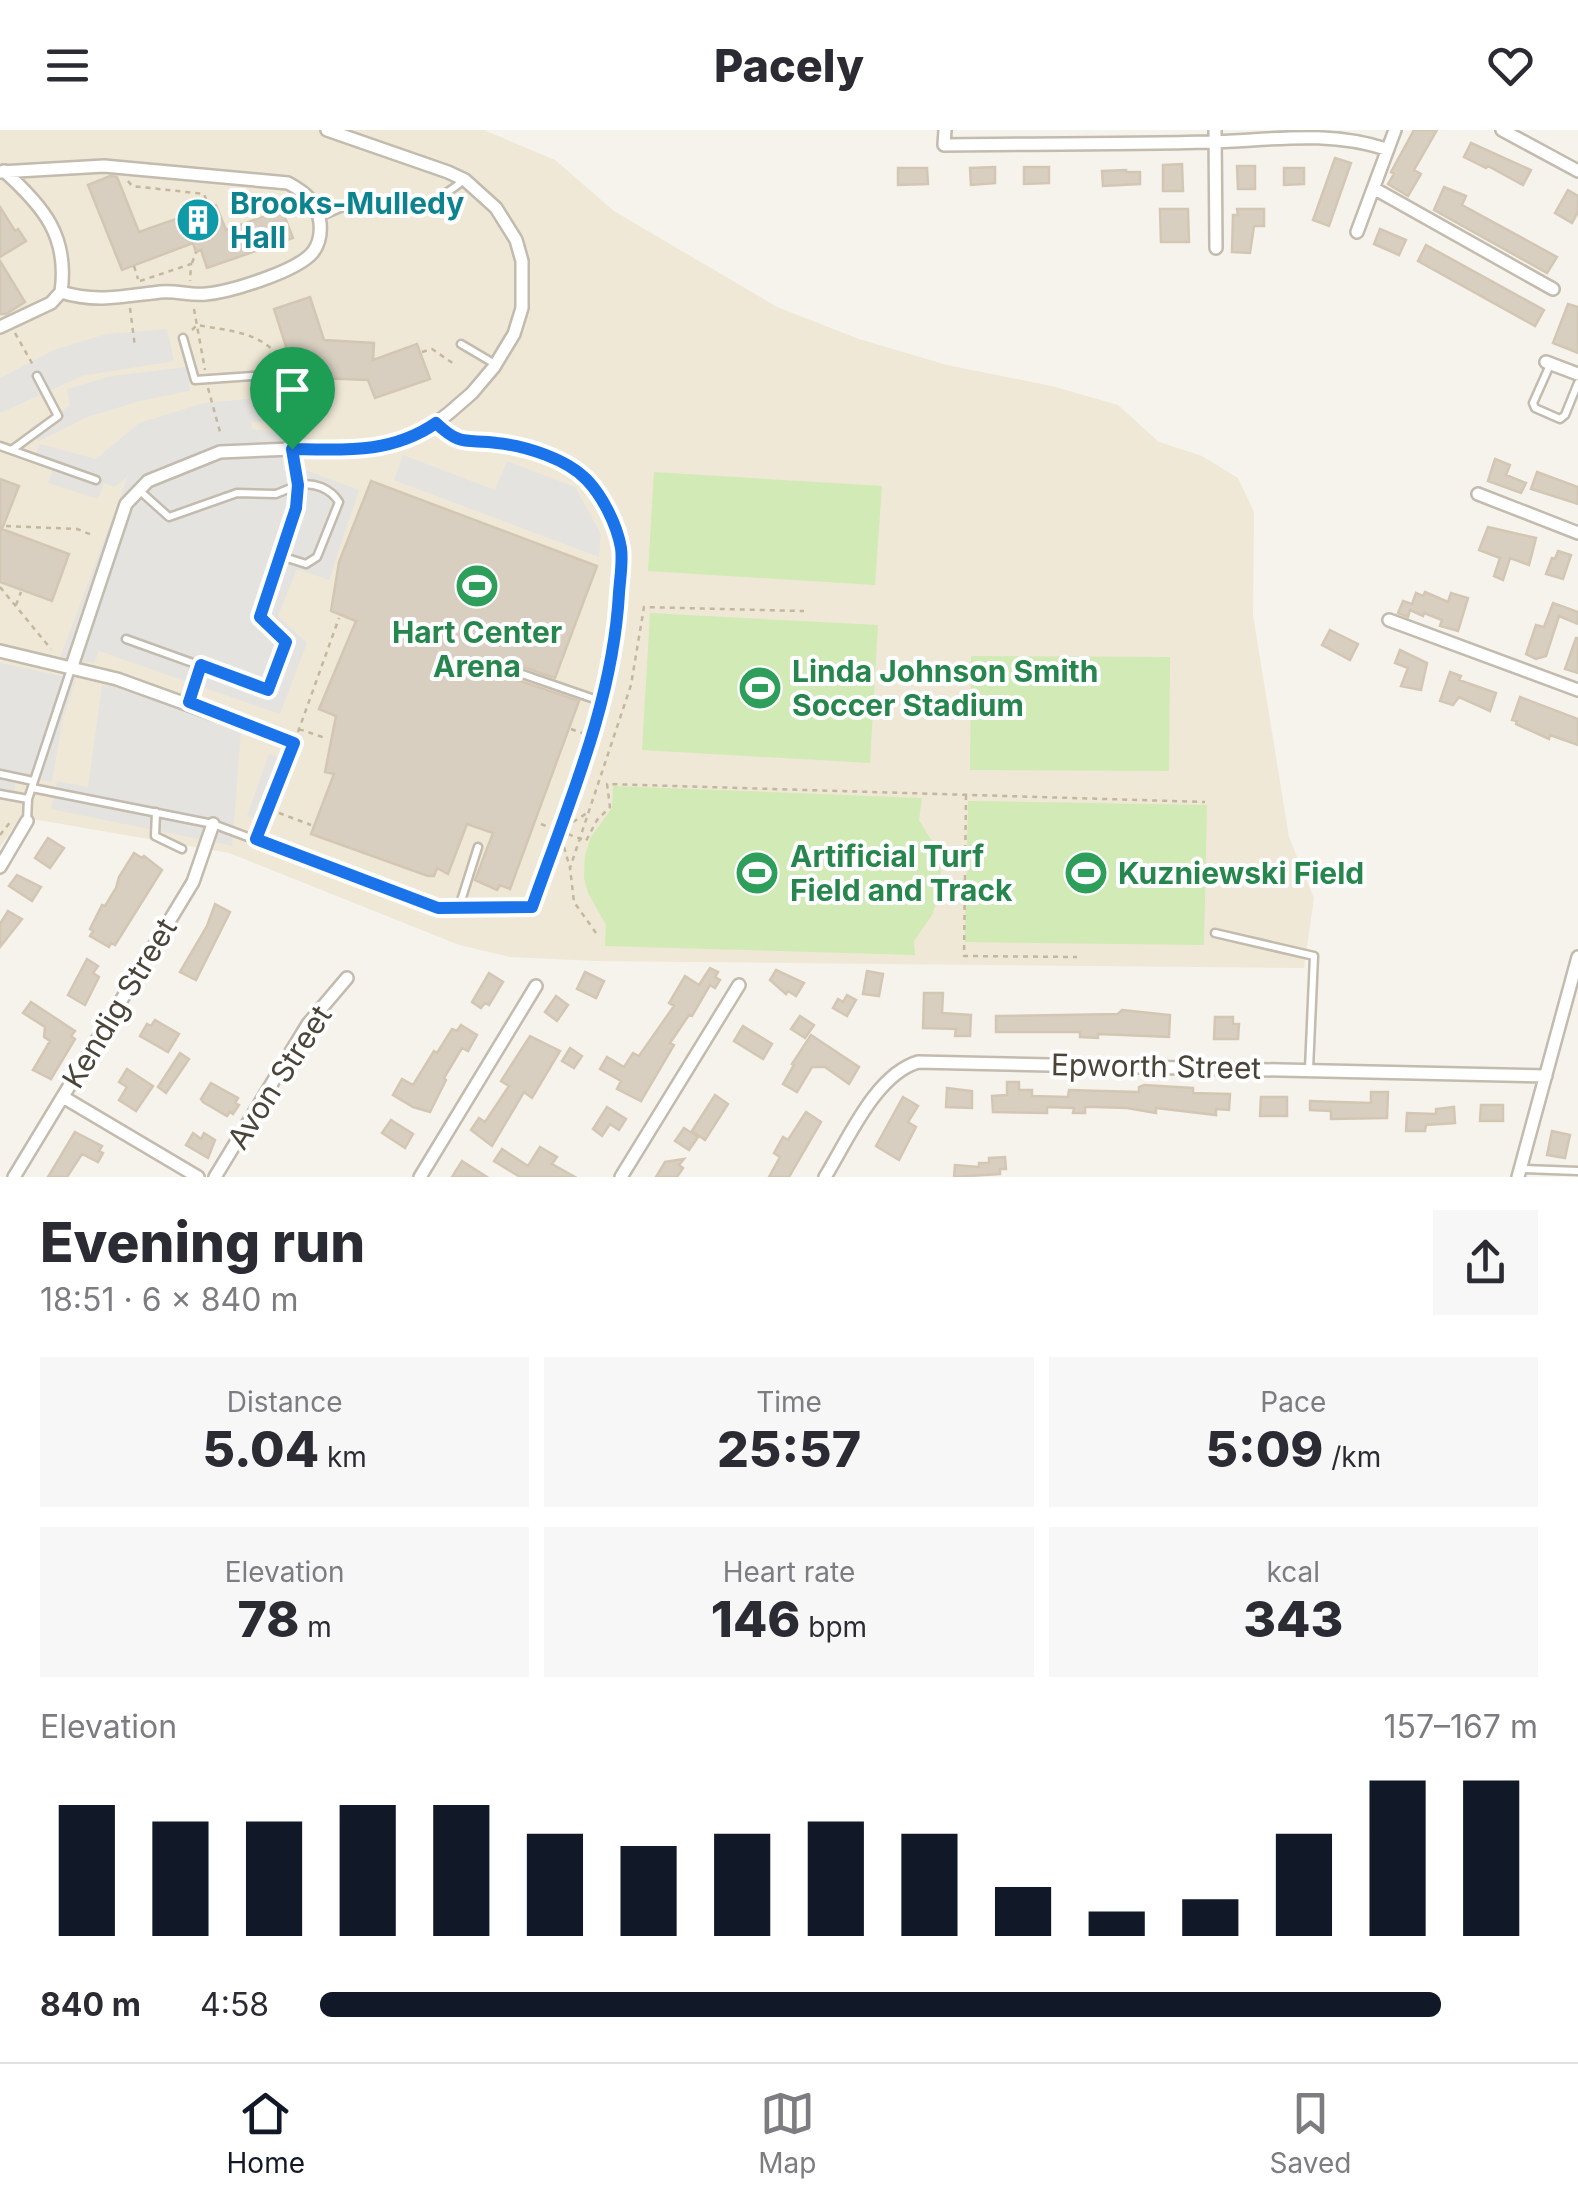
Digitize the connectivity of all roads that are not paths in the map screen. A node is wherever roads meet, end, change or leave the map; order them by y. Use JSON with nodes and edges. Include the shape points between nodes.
{"nodes":[{"id":1,"x":326,"y":130,"type":"edge"},
{"id":2,"x":945,"y":130,"type":"edge"},
{"id":3,"x":1394,"y":130,"type":"edge"},
{"id":4,"x":1502,"y":130,"type":"edge"},
{"id":5,"x":1215,"y":136,"type":"edge"},
{"id":6,"x":1386,"y":149,"type":"junction"},
{"id":7,"x":1578,"y":171,"type":"edge"},
{"id":8,"x":2,"y":172,"type":"edge"},
{"id":9,"x":465,"y":180,"type":"junction"},
{"id":10,"x":1374,"y":189,"type":"junction"},
{"id":11,"x":320,"y":217,"type":"junction"},
{"id":12,"x":1357,"y":232,"type":"dead end"},
{"id":13,"x":1216,"y":248,"type":"dead end"},
{"id":14,"x":1552,"y":289,"type":"dead end"},
{"id":15,"x":61,"y":292,"type":"junction"},
{"id":16,"x":0,"y":328,"type":"edge"},
{"id":17,"x":184,"y":338,"type":"road end"},
{"id":18,"x":462,"y":344,"type":"dead end"},
{"id":19,"x":1548,"y":363,"type":"joint"},
{"id":20,"x":496,"y":364,"type":"junction"},
{"id":21,"x":1578,"y":374,"type":"edge"},
{"id":22,"x":38,"y":375,"type":"road end"},
{"id":23,"x":1578,"y":383,"type":"edge"},
{"id":24,"x":436,"y":423,"type":"junction"},
{"id":25,"x":0,"y":446,"type":"edge"},
{"id":26,"x":292,"y":449,"type":"junction"},
{"id":27,"x":12,"y":450,"type":"junction"},
{"id":28,"x":96,"y":480,"type":"dead end"},
{"id":29,"x":298,"y":485,"type":"junction"},
{"id":30,"x":140,"y":490,"type":"junction"},
{"id":31,"x":1478,"y":494,"type":"dead end"},
{"id":32,"x":1578,"y":533,"type":"edge"},
{"id":33,"x":280,"y":556,"type":"junction"},
{"id":34,"x":1389,"y":620,"type":"dead end"},
{"id":35,"x":126,"y":639,"type":"dead end"},
{"id":36,"x":0,"y":651,"type":"edge"},
{"id":37,"x":201,"y":665,"type":"junction"},
{"id":38,"x":72,"y":666,"type":"junction"},
{"id":39,"x":502,"y":667,"type":"dead end"},
{"id":40,"x":1578,"y":690,"type":"edge"},
{"id":41,"x":189,"y":702,"type":"junction"},
{"id":42,"x":603,"y":702,"type":"junction"},
{"id":43,"x":294,"y":743,"type":"joint"},
{"id":44,"x":0,"y":774,"type":"edge"},
{"id":45,"x":32,"y":785,"type":"junction"},
{"id":46,"x":0,"y":794,"type":"edge"},
{"id":47,"x":28,"y":798,"type":"junction"},
{"id":48,"x":156,"y":812,"type":"junction"},
{"id":49,"x":27,"y":821,"type":"joint"},
{"id":50,"x":213,"y":824,"type":"junction"},
{"id":51,"x":256,"y":839,"type":"junction"},
{"id":52,"x":478,"y":846,"type":"dead end"},
{"id":53,"x":182,"y":850,"type":"dead end"},
{"id":54,"x":0,"y":866,"type":"edge"},
{"id":55,"x":459,"y":908,"type":"junction"},
{"id":56,"x":1216,"y":933,"type":"dead end"},
{"id":57,"x":1578,"y":957,"type":"edge"},
{"id":58,"x":347,"y":978,"type":"dead end"},
{"id":59,"x":739,"y":984,"type":"dead end"},
{"id":60,"x":536,"y":986,"type":"dead end"},
{"id":61,"x":1309,"y":1068,"type":"junction"},
{"id":62,"x":1546,"y":1076,"type":"junction"},
{"id":63,"x":62,"y":1097,"type":"junction"},
{"id":64,"x":1578,"y":1171,"type":"edge"},
{"id":65,"x":1519,"y":1173,"type":"edge"},
{"id":66,"x":14,"y":1177,"type":"edge"},
{"id":67,"x":198,"y":1177,"type":"edge"},
{"id":68,"x":215,"y":1177,"type":"edge"},
{"id":69,"x":420,"y":1177,"type":"edge"},
{"id":70,"x":622,"y":1177,"type":"edge"},
{"id":71,"x":825,"y":1177,"type":"edge"}],
"edges":[{"from":1,"to":9,"type":"street"},
{"from":2,"to":5,"type":"street","via":[[944,146]]},
{"from":3,"to":6,"type":"street"},
{"from":4,"to":7,"type":"street"},
{"from":5,"to":6,"type":"street","via":[[1354,138]]},
{"from":5,"to":13,"type":"street"},
{"from":6,"to":10,"type":"street"},
{"from":8,"to":11,"type":"street","via":[[104,166],[288,183],[304,192]]},
{"from":8,"to":15,"type":"street","via":[[49,220],[62,249]]},
{"from":9,"to":11,"type":"lane","via":[[428,204],[369,201]]},
{"from":9,"to":20,"type":"street","via":[[507,223],[522,262],[522,308]]},
{"from":10,"to":12,"type":"street"},
{"from":10,"to":14,"type":"street"},
{"from":11,"to":15,"type":"street","via":[[317,244],[301,262],[232,288],[87,300]]},
{"from":15,"to":16,"type":"street"},
{"from":17,"to":26,"type":"lane","via":[[195,380],[266,375],[285,387]]},
{"from":18,"to":20,"type":"lane"},
{"from":19,"to":21,"type":"street"},
{"from":19,"to":23,"type":"lane","via":[[1534,408],[1560,418]]},
{"from":20,"to":24,"type":"street"},
{"from":22,"to":27,"type":"lane","via":[[58,416]]},
{"from":24,"to":26,"type":"street","via":[[374,449]]},
{"from":24,"to":42,"type":"lane","via":[[464,443],[498,443],[556,459],[597,494],[622,552]]},
{"from":25,"to":27,"type":"lane"},
{"from":26,"to":29,"type":"lane"},
{"from":26,"to":30,"type":"street","via":[[220,452]]},
{"from":27,"to":28,"type":"lane"},
{"from":29,"to":30,"type":"lane","via":[[276,494],[236,494],[169,517]]},
{"from":29,"to":33,"type":"lane"},
{"from":29,"to":33,"type":"lane","via":[[333,492],[338,502],[317,557],[306,564]]},
{"from":30,"to":38,"type":"street","via":[[126,504]]},
{"from":31,"to":32,"type":"street"},
{"from":33,"to":37,"type":"lane","via":[[260,617],[286,642],[268,690]]},
{"from":34,"to":40,"type":"street"},
{"from":35,"to":37,"type":"lane"},
{"from":36,"to":38,"type":"street"},
{"from":37,"to":41,"type":"lane"},
{"from":38,"to":41,"type":"street"},
{"from":38,"to":45,"type":"lane"},
{"from":39,"to":42,"type":"lane"},
{"from":41,"to":43,"type":"street"},
{"from":42,"to":55,"type":"lane","via":[[532,907]]},
{"from":43,"to":51,"type":"lane"},
{"from":44,"to":45,"type":"lane"},
{"from":45,"to":47,"type":"lane"},
{"from":45,"to":48,"type":"lane"},
{"from":46,"to":47,"type":"lane"},
{"from":47,"to":49,"type":"lane"},
{"from":48,"to":50,"type":"lane"},
{"from":48,"to":53,"type":"lane","via":[[155,836]]},
{"from":49,"to":54,"type":"street"},
{"from":50,"to":51,"type":"lane"},
{"from":50,"to":63,"type":"street","name":"Kendig Street","via":[[193,882]]},
{"from":51,"to":55,"type":"lane","via":[[438,908]]},
{"from":52,"to":55,"type":"lane"},
{"from":56,"to":61,"type":"lane","via":[[1314,956]]},
{"from":57,"to":62,"type":"street"},
{"from":58,"to":68,"type":"street","name":"Avon Street","via":[[308,1024]]},
{"from":59,"to":70,"type":"street"},
{"from":60,"to":69,"type":"street"},
{"from":61,"to":62,"type":"street","name":"Epworth Street"},
{"from":61,"to":71,"type":"street","name":"Epworth Street","via":[[918,1062],[881,1087]]},
{"from":62,"to":65,"type":"street"},
{"from":63,"to":66,"type":"street","name":"Kendig Street"},
{"from":63,"to":67,"type":"street"},
{"from":64,"to":65,"type":"lane"}]}
